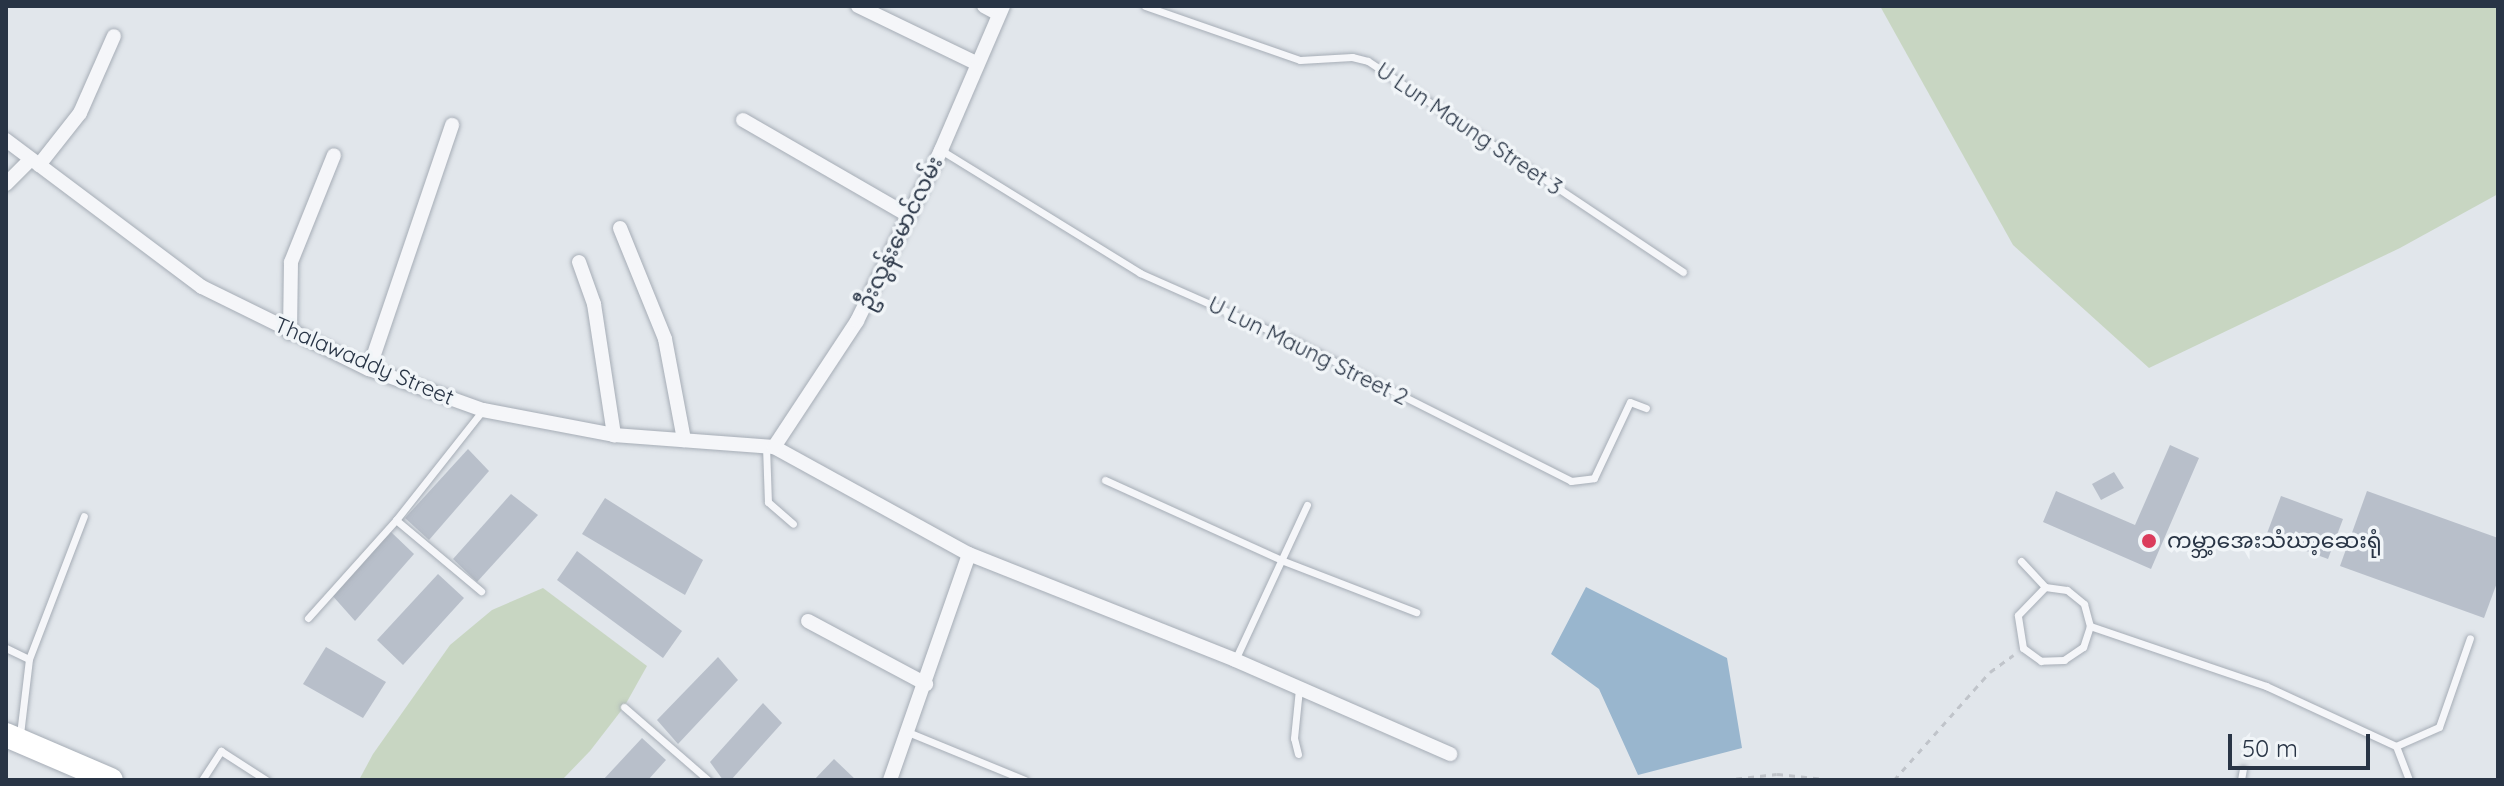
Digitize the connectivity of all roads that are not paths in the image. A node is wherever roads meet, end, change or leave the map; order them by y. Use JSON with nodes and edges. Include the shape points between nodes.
{"nodes":[{"id":1,"x":858,"y":6,"type":"edge"},
{"id":2,"x":984,"y":6,"type":"edge"},
{"id":3,"x":1145,"y":6,"type":"edge"},
{"id":4,"x":1001,"y":10,"type":"edge"},
{"id":5,"x":114,"y":36,"type":"dead end"},
{"id":6,"x":978,"y":64,"type":"junction"},
{"id":7,"x":743,"y":120,"type":"dead end"},
{"id":8,"x":452,"y":125,"type":"dead end"},
{"id":9,"x":6,"y":140,"type":"edge"},
{"id":10,"x":941,"y":150,"type":"junction"},
{"id":11,"x":334,"y":155,"type":"dead end"},
{"id":12,"x":35,"y":162,"type":"junction"},
{"id":13,"x":6,"y":184,"type":"edge"},
{"id":14,"x":909,"y":216,"type":"junction"},
{"id":15,"x":620,"y":228,"type":"dead end"},
{"id":16,"x":579,"y":262,"type":"dead end"},
{"id":17,"x":1683,"y":272,"type":"dead end"},
{"id":18,"x":290,"y":333,"type":"junction"},
{"id":19,"x":369,"y":369,"type":"junction"},
{"id":20,"x":1646,"y":408,"type":"dead end"},
{"id":21,"x":483,"y":410,"type":"junction"},
{"id":22,"x":614,"y":435,"type":"junction"},
{"id":23,"x":684,"y":440,"type":"junction"},
{"id":24,"x":770,"y":446,"type":"junction"},
{"id":25,"x":1105,"y":480,"type":"dead end"},
{"id":26,"x":1307,"y":505,"type":"dead end"},
{"id":27,"x":84,"y":516,"type":"dead end"},
{"id":28,"x":396,"y":520,"type":"junction"},
{"id":29,"x":793,"y":524,"type":"dead end"},
{"id":30,"x":969,"y":554,"type":"junction"},
{"id":31,"x":1281,"y":560,"type":"junction"},
{"id":32,"x":2021,"y":561,"type":"dead end"},
{"id":33,"x":2045,"y":587,"type":"junction"},
{"id":34,"x":481,"y":591,"type":"dead end"},
{"id":35,"x":1416,"y":612,"type":"dead end"},
{"id":36,"x":308,"y":618,"type":"dead end"},
{"id":37,"x":808,"y":621,"type":"dead end"},
{"id":38,"x":2090,"y":626,"type":"junction"},
{"id":39,"x":2470,"y":638,"type":"dead end"},
{"id":40,"x":6,"y":648,"type":"edge"},
{"id":41,"x":29,"y":659,"type":"junction"},
{"id":42,"x":1235,"y":660,"type":"junction"},
{"id":43,"x":926,"y":684,"type":"junction"},
{"id":44,"x":1299,"y":689,"type":"junction"},
{"id":45,"x":624,"y":707,"type":"dead end"},
{"id":46,"x":908,"y":732,"type":"junction"},
{"id":47,"x":12,"y":738,"type":"edge"},
{"id":48,"x":2396,"y":746,"type":"junction"},
{"id":49,"x":1298,"y":754,"type":"dead end"},
{"id":50,"x":1450,"y":754,"type":"dead end"},
{"id":51,"x":2243,"y":769,"type":"dead end"},
{"id":52,"x":111,"y":780,"type":"edge"},
{"id":53,"x":202,"y":780,"type":"edge"},
{"id":54,"x":266,"y":780,"type":"edge"},
{"id":55,"x":708,"y":780,"type":"edge"},
{"id":56,"x":890,"y":780,"type":"edge"},
{"id":57,"x":1025,"y":780,"type":"edge"},
{"id":58,"x":2241,"y":780,"type":"edge"},
{"id":59,"x":2409,"y":780,"type":"edge"}],
"edges":[{"from":1,"to":6,"type":"street"},
{"from":2,"to":4,"type":"street"},
{"from":3,"to":17,"type":"lane","name":"U Lun Maung Street 3","via":[[1300,60],[1368,61]]},
{"from":4,"to":6,"type":"street","name":"ဦးလွန်းမောင်လမ်း"},
{"from":5,"to":12,"type":"street","via":[[80,113]]},
{"from":6,"to":10,"type":"street","name":"ဦးလွန်းမောင်လမ်း"},
{"from":7,"to":14,"type":"street"},
{"from":8,"to":19,"type":"street"},
{"from":9,"to":12,"type":"street","name":"Thalawaddy Street"},
{"from":10,"to":14,"type":"street","name":"ဦးလွန်းမောင်လမ်း"},
{"from":10,"to":20,"type":"lane","name":"U Lun Maung Street 2","via":[[1140,273],[1298,343],[1571,481],[1594,478],[1630,402]]},
{"from":11,"to":18,"type":"street","via":[[291,262]]},
{"from":12,"to":13,"type":"street"},
{"from":12,"to":18,"type":"street","name":"Thalawaddy Street","via":[[202,287]]},
{"from":14,"to":24,"type":"street","name":"ဦးလွန်းမောင်လမ်း","via":[[857,321]]},
{"from":15,"to":23,"type":"street","via":[[665,339]]},
{"from":16,"to":22,"type":"street","via":[[594,304]]},
{"from":18,"to":19,"type":"street","name":"Thalawaddy Street"},
{"from":19,"to":21,"type":"street","name":"Thalawaddy Street"},
{"from":21,"to":22,"type":"street","name":"Thalawaddy Street"},
{"from":21,"to":28,"type":"lane"},
{"from":22,"to":23,"type":"street","name":"Thalawaddy Street"},
{"from":23,"to":24,"type":"street","name":"Thalawaddy Street"},
{"from":24,"to":29,"type":"lane","via":[[768,502]]},
{"from":24,"to":30,"type":"street"},
{"from":25,"to":31,"type":"lane"},
{"from":26,"to":31,"type":"lane"},
{"from":27,"to":41,"type":"lane"},
{"from":28,"to":34,"type":"lane"},
{"from":28,"to":36,"type":"lane"},
{"from":30,"to":42,"type":"street"},
{"from":30,"to":43,"type":"street"},
{"from":31,"to":35,"type":"lane"},
{"from":31,"to":42,"type":"lane"},
{"from":32,"to":33,"type":"lane"},
{"from":33,"to":38,"type":"lane","via":[[2067,590],[2084,604]]},
{"from":33,"to":38,"type":"lane","via":[[2018,615],[2023,648],[2041,661],[2064,660],[2083,647]]},
{"from":37,"to":43,"type":"street"},
{"from":38,"to":48,"type":"lane","via":[[2266,686]]},
{"from":39,"to":48,"type":"lane","via":[[2439,727]]},
{"from":40,"to":41,"type":"lane"},
{"from":41,"to":47,"type":"lane"},
{"from":42,"to":44,"type":"street"},
{"from":43,"to":46,"type":"street"},
{"from":44,"to":49,"type":"lane","via":[[1294,738]]},
{"from":44,"to":50,"type":"street"},
{"from":45,"to":55,"type":"lane"},
{"from":46,"to":56,"type":"street"},
{"from":46,"to":57,"type":"lane"},
{"from":47,"to":52,"type":"main road"},
{"from":48,"to":59,"type":"lane"},
{"from":51,"to":58,"type":"lane"},
{"from":53,"to":54,"type":"lane","via":[[221,751]]}]}
